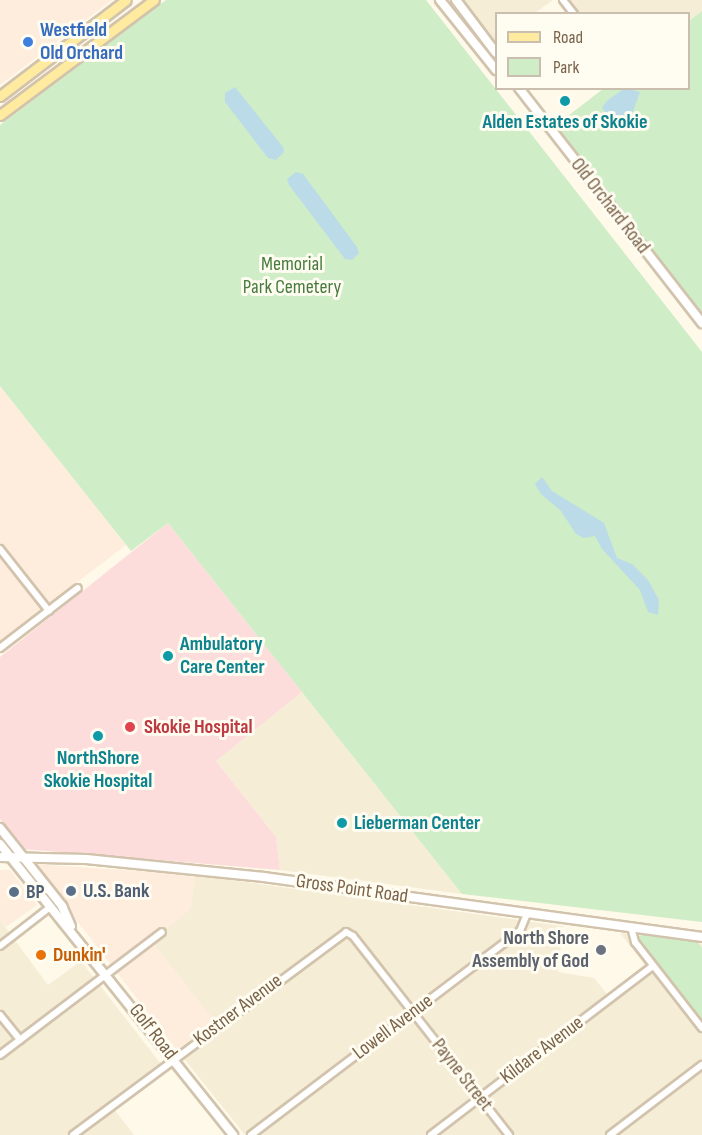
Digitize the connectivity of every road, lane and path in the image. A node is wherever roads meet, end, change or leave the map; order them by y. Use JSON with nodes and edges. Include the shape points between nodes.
{"nodes":[{"id":1,"x":126,"y":0,"type":"edge"},
{"id":2,"x":154,"y":0,"type":"edge"},
{"id":3,"x":456,"y":0,"type":"edge"},
{"id":4,"x":563,"y":0,"type":"edge"},
{"id":5,"x":445,"y":2,"type":"edge"},
{"id":6,"x":572,"y":12,"type":"edge"},
{"id":7,"x":495,"y":52,"type":"edge"},
{"id":8,"x":495,"y":69,"type":"edge"},
{"id":9,"x":521,"y":90,"type":"edge"},
{"id":10,"x":0,"y":96,"type":"edge"},
{"id":11,"x":0,"y":115,"type":"edge"},
{"id":12,"x":702,"y":323,"type":"edge"},
{"id":13,"x":0,"y":549,"type":"edge"},
{"id":14,"x":78,"y":588,"type":"dead end"},
{"id":15,"x":49,"y":610,"type":"junction"},
{"id":16,"x":0,"y":648,"type":"edge"},
{"id":17,"x":0,"y":828,"type":"edge"},
{"id":18,"x":0,"y":844,"type":"edge"},
{"id":19,"x":0,"y":857,"type":"edge"},
{"id":20,"x":10,"y":857,"type":"junction"},
{"id":21,"x":23,"y":857,"type":"junction"},
{"id":22,"x":50,"y":908,"type":"junction"},
{"id":23,"x":527,"y":914,"type":"junction"},
{"id":24,"x":632,"y":927,"type":"junction"},
{"id":25,"x":72,"y":929,"type":"junction"},
{"id":26,"x":162,"y":932,"type":"dead end"},
{"id":27,"x":346,"y":932,"type":"joint"},
{"id":28,"x":702,"y":937,"type":"edge"},
{"id":29,"x":0,"y":946,"type":"edge"},
{"id":30,"x":653,"y":966,"type":"junction"},
{"id":31,"x":107,"y":974,"type":"junction"},
{"id":32,"x":413,"y":1012,"type":"junction"},
{"id":33,"x":0,"y":1015,"type":"edge"},
{"id":34,"x":702,"y":1028,"type":"edge"},
{"id":35,"x":20,"y":1040,"type":"junction"},
{"id":36,"x":0,"y":1055,"type":"edge"},
{"id":37,"x":174,"y":1059,"type":"junction"},
{"id":38,"x":702,"y":1065,"type":"edge"},
{"id":39,"x":480,"y":1098,"type":"junction"},
{"id":40,"x":73,"y":1135,"type":"edge"},
{"id":41,"x":233,"y":1135,"type":"edge"},
{"id":42,"x":251,"y":1135,"type":"edge"},
{"id":43,"x":431,"y":1135,"type":"edge"},
{"id":44,"x":509,"y":1135,"type":"edge"},
{"id":45,"x":610,"y":1135,"type":"edge"}],
"edges":[{"from":1,"to":10,"type":"main road"},
{"from":2,"to":11,"type":"main road"},
{"from":3,"to":7,"type":"main road"},
{"from":4,"to":6,"type":"street"},
{"from":5,"to":8,"type":"main road"},
{"from":9,"to":12,"type":"main road","name":"Old Orchard Road"},
{"from":13,"to":15,"type":"street"},
{"from":14,"to":15,"type":"street"},
{"from":15,"to":16,"type":"street"},
{"from":17,"to":21,"type":"main road","name":"Golf Road"},
{"from":18,"to":20,"type":"main road","name":"Golf Road"},
{"from":19,"to":20,"type":"main road","name":"Gross Point Road"},
{"from":20,"to":21,"type":"main road","name":"Gross Point Road"},
{"from":20,"to":22,"type":"main road","name":"Golf Road"},
{"from":21,"to":23,"type":"main road","name":"Gross Point Road","via":[[86,859],[264,877]]},
{"from":21,"to":25,"type":"main road","name":"Golf Road","via":[[62,906]]},
{"from":22,"to":25,"type":"main road","name":"Golf Road"},
{"from":22,"to":29,"type":"street"},
{"from":23,"to":24,"type":"main road","name":"Gross Point Road"},
{"from":23,"to":32,"type":"street","name":"Lowell Avenue","via":[[520,931]]},
{"from":24,"to":28,"type":"main road","name":"Gross Point Road"},
{"from":24,"to":30,"type":"street","via":[[635,942]]},
{"from":25,"to":31,"type":"main road","name":"Golf Road"},
{"from":26,"to":31,"type":"street"},
{"from":27,"to":32,"type":"street","name":"Payne Street","via":[[354,936]]},
{"from":27,"to":37,"type":"street","name":"Kostner Avenue"},
{"from":30,"to":34,"type":"street"},
{"from":30,"to":39,"type":"street","name":"Kildare Avenue"},
{"from":31,"to":35,"type":"street"},
{"from":31,"to":37,"type":"main road","name":"Golf Road"},
{"from":32,"to":39,"type":"street","name":"Payne Street"},
{"from":32,"to":42,"type":"street","name":"Lowell Avenue"},
{"from":33,"to":35,"type":"street"},
{"from":35,"to":36,"type":"street"},
{"from":37,"to":40,"type":"street","name":"Kostner Avenue"},
{"from":37,"to":41,"type":"main road","name":"Golf Road"},
{"from":38,"to":45,"type":"street"},
{"from":39,"to":43,"type":"street","name":"Kildare Avenue"},
{"from":39,"to":44,"type":"street","name":"Payne Street"}]}
